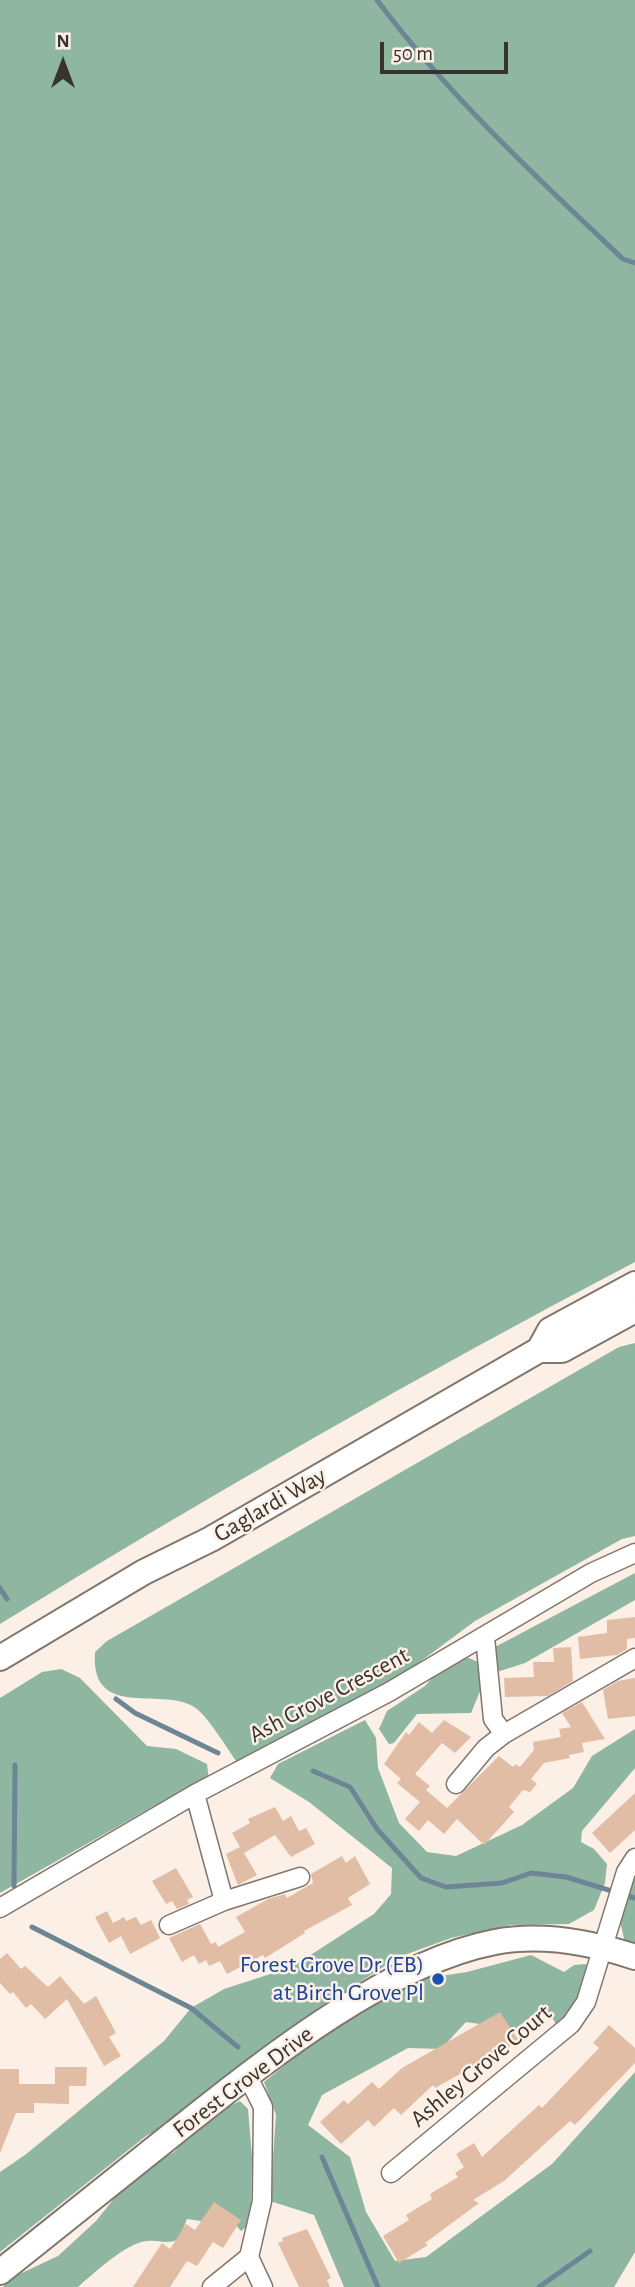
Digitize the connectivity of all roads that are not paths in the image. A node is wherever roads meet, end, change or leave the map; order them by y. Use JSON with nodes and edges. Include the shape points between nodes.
{"nodes":[{"id":1,"x":635,"y":1284,"type":"edge"},
{"id":2,"x":635,"y":1310,"type":"edge"},
{"id":3,"x":539,"y":1350,"type":"junction"},
{"id":4,"x":635,"y":1553,"type":"edge"},
{"id":5,"x":485,"y":1637,"type":"junction"},
{"id":6,"x":0,"y":1658,"type":"edge"},
{"id":7,"x":635,"y":1658,"type":"edge"},
{"id":8,"x":504,"y":1734,"type":"junction"},
{"id":9,"x":456,"y":1784,"type":"dead end"},
{"id":10,"x":195,"y":1794,"type":"junction"},
{"id":11,"x":635,"y":1858,"type":"edge"},
{"id":12,"x":300,"y":1877,"type":"dead end"},
{"id":13,"x":224,"y":1900,"type":"junction"},
{"id":14,"x":0,"y":1908,"type":"edge"},
{"id":15,"x":169,"y":1925,"type":"dead end"},
{"id":16,"x":604,"y":1947,"type":"junction"},
{"id":17,"x":635,"y":1957,"type":"edge"},
{"id":18,"x":247,"y":2075,"type":"junction"},
{"id":19,"x":391,"y":2173,"type":"dead end"},
{"id":20,"x":249,"y":2256,"type":"junction"},
{"id":21,"x":0,"y":2272,"type":"edge"},
{"id":22,"x":212,"y":2287,"type":"edge"},
{"id":23,"x":263,"y":2287,"type":"edge"}],
"edges":[{"from":1,"to":3,"type":"main road","name":"Gaglardi Way","via":[[550,1330]]},
{"from":2,"to":3,"type":"main road","name":"Gaglardi Way","via":[[562,1350]]},
{"from":3,"to":6,"type":"main road","name":"Gaglardi Way"},
{"from":4,"to":5,"type":"street","name":"Ash Grove Crescent","via":[[591,1573]]},
{"from":5,"to":8,"type":"street","via":[[493,1719]]},
{"from":5,"to":10,"type":"street","name":"Ash Grove Crescent"},
{"from":7,"to":8,"type":"street"},
{"from":8,"to":9,"type":"street"},
{"from":10,"to":13,"type":"street"},
{"from":10,"to":14,"type":"street","name":"Ash Grove Crescent"},
{"from":11,"to":16,"type":"street","name":"Ashley Grove Court"},
{"from":12,"to":13,"type":"street"},
{"from":13,"to":15,"type":"street"},
{"from":16,"to":17,"type":"main road","name":"Forest Grove Drive"},
{"from":16,"to":18,"type":"main road","name":"Forest Grove Drive","via":[[539,1938],[495,1942],[445,1956],[325,2021]]},
{"from":16,"to":19,"type":"street","name":"Ashley Grove Court","via":[[586,2002],[571,2024]]},
{"from":18,"to":20,"type":"street","via":[[262,2107],[264,2128],[262,2201]]},
{"from":18,"to":21,"type":"main road","name":"Forest Grove Drive"},
{"from":20,"to":22,"type":"street"},
{"from":20,"to":23,"type":"street"}]}
